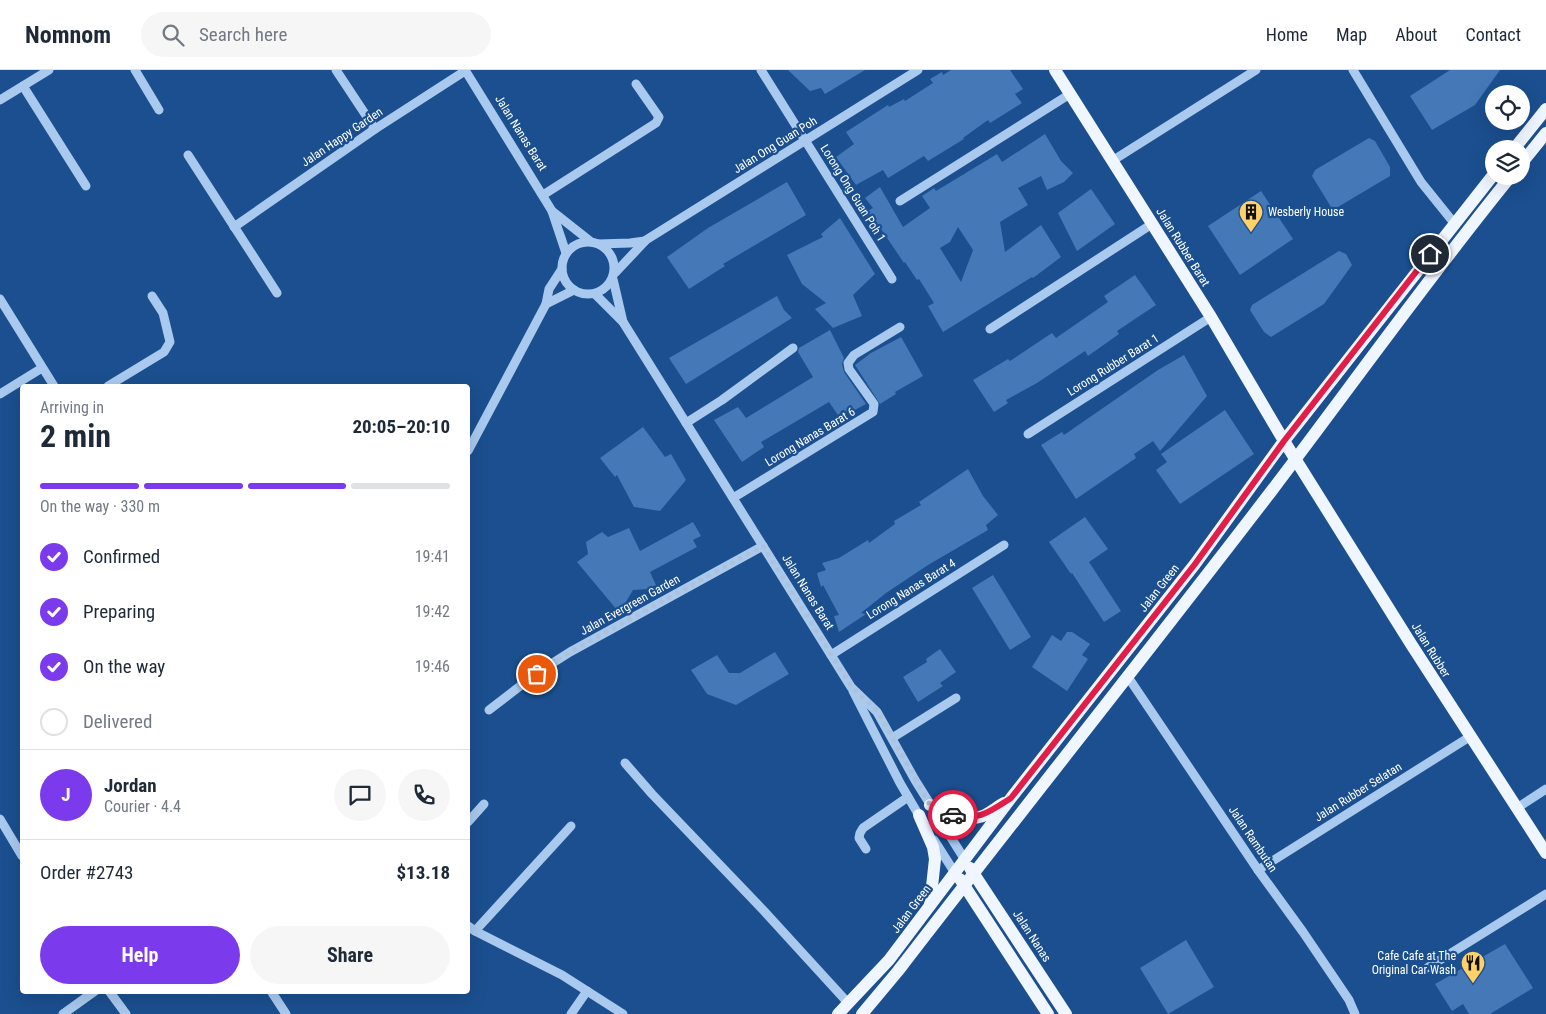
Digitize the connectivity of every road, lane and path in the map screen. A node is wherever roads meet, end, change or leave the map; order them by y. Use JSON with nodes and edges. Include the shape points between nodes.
{"nodes":[{"id":1,"x":50,"y":70,"type":"edge"},
{"id":2,"x":135,"y":70,"type":"edge"},
{"id":3,"x":336,"y":70,"type":"edge"},
{"id":4,"x":465,"y":70,"type":"edge"},
{"id":5,"x":760,"y":70,"type":"edge"},
{"id":6,"x":918,"y":70,"type":"edge"},
{"id":7,"x":1055,"y":70,"type":"edge"},
{"id":8,"x":1256,"y":70,"type":"edge"},
{"id":9,"x":1353,"y":70,"type":"edge"},
{"id":10,"x":636,"y":84,"type":"dead end"},
{"id":11,"x":23,"y":86,"type":"junction"},
{"id":12,"x":1070,"y":94,"type":"junction"},
{"id":13,"x":0,"y":100,"type":"edge"},
{"id":14,"x":1546,"y":109,"type":"edge"},
{"id":15,"x":159,"y":110,"type":"dead end"},
{"id":16,"x":375,"y":129,"type":"junction"},
{"id":17,"x":1546,"y":133,"type":"edge"},
{"id":18,"x":1521,"y":140,"type":"edge"},
{"id":19,"x":805,"y":141,"type":"junction"},
{"id":20,"x":1530,"y":153,"type":"edge"},
{"id":21,"x":188,"y":155,"type":"dead end"},
{"id":22,"x":1112,"y":162,"type":"junction"},
{"id":23,"x":1485,"y":185,"type":"edge"},
{"id":24,"x":1504,"y":185,"type":"edge"},
{"id":25,"x":86,"y":186,"type":"dead end"},
{"id":26,"x":543,"y":195,"type":"junction"},
{"id":27,"x":900,"y":200,"type":"dead end"},
{"id":28,"x":552,"y":211,"type":"junction"},
{"id":29,"x":1454,"y":223,"type":"junction"},
{"id":30,"x":1152,"y":224,"type":"junction"},
{"id":31,"x":234,"y":227,"type":"junction"},
{"id":32,"x":646,"y":240,"type":"junction"},
{"id":33,"x":594,"y":243,"type":"junction"},
{"id":34,"x":566,"y":253,"type":"junction"},
{"id":35,"x":562,"y":269,"type":"junction"},
{"id":36,"x":614,"y":276,"type":"junction"},
{"id":37,"x":892,"y":279,"type":"dead end"},
{"id":38,"x":574,"y":290,"type":"junction"},
{"id":39,"x":277,"y":293,"type":"dead end"},
{"id":40,"x":595,"y":294,"type":"junction"},
{"id":41,"x":152,"y":296,"type":"dead end"},
{"id":42,"x":0,"y":299,"type":"edge"},
{"id":43,"x":546,"y":304,"type":"junction"},
{"id":44,"x":1211,"y":317,"type":"junction"},
{"id":45,"x":623,"y":322,"type":"junction"},
{"id":46,"x":900,"y":327,"type":"dead end"},
{"id":47,"x":990,"y":329,"type":"dead end"},
{"id":48,"x":793,"y":348,"type":"dead end"},
{"id":49,"x":42,"y":368,"type":"junction"},
{"id":50,"x":53,"y":384,"type":"edge"},
{"id":51,"x":111,"y":384,"type":"edge"},
{"id":52,"x":0,"y":394,"type":"edge"},
{"id":53,"x":686,"y":423,"type":"junction"},
{"id":54,"x":1028,"y":434,"type":"dead end"},
{"id":55,"x":1284,"y":441,"type":"junction"},
{"id":56,"x":470,"y":447,"type":"edge"},
{"id":57,"x":1296,"y":459,"type":"junction"},
{"id":58,"x":733,"y":498,"type":"junction"},
{"id":59,"x":1004,"y":545,"type":"dead end"},
{"id":60,"x":763,"y":546,"type":"junction"},
{"id":61,"x":831,"y":655,"type":"junction"},
{"id":62,"x":1128,"y":678,"type":"junction"},
{"id":63,"x":851,"y":686,"type":"junction"},
{"id":64,"x":956,"y":698,"type":"dead end"},
{"id":65,"x":489,"y":710,"type":"dead end"},
{"id":66,"x":1471,"y":736,"type":"junction"},
{"id":67,"x":892,"y":738,"type":"junction"},
{"id":68,"x":625,"y":763,"type":"dead end"},
{"id":69,"x":1546,"y":789,"type":"edge"},
{"id":70,"x":908,"y":797,"type":"junction"},
{"id":71,"x":1011,"y":798,"type":"junction"},
{"id":72,"x":484,"y":804,"type":"dead end"},
{"id":73,"x":930,"y":805,"type":"junction"},
{"id":74,"x":1518,"y":808,"type":"junction"},
{"id":75,"x":919,"y":815,"type":"junction"},
{"id":76,"x":0,"y":819,"type":"edge"},
{"id":77,"x":470,"y":820,"type":"edge"},
{"id":78,"x":571,"y":826,"type":"dead end"},
{"id":79,"x":866,"y":849,"type":"dead end"},
{"id":80,"x":20,"y":853,"type":"edge"},
{"id":81,"x":1546,"y":853,"type":"edge"},
{"id":82,"x":965,"y":860,"type":"junction"},
{"id":83,"x":1258,"y":870,"type":"junction"},
{"id":84,"x":955,"y":873,"type":"junction"},
{"id":85,"x":974,"y":873,"type":"junction"},
{"id":86,"x":964,"y":886,"type":"junction"},
{"id":87,"x":1546,"y":894,"type":"edge"},
{"id":88,"x":930,"y":907,"type":"junction"},
{"id":89,"x":471,"y":928,"type":"edge"},
{"id":90,"x":1427,"y":968,"type":"dead end"},
{"id":91,"x":587,"y":991,"type":"junction"},
{"id":92,"x":90,"y":994,"type":"edge"},
{"id":93,"x":111,"y":994,"type":"edge"},
{"id":94,"x":273,"y":994,"type":"edge"},
{"id":95,"x":849,"y":1004,"type":"junction"},
{"id":96,"x":63,"y":1014,"type":"edge"},
{"id":97,"x":126,"y":1014,"type":"edge"},
{"id":98,"x":286,"y":1014,"type":"edge"},
{"id":99,"x":571,"y":1014,"type":"edge"},
{"id":100,"x":623,"y":1014,"type":"edge"},
{"id":101,"x":838,"y":1014,"type":"edge"},
{"id":102,"x":862,"y":1014,"type":"edge"},
{"id":103,"x":1048,"y":1014,"type":"edge"},
{"id":104,"x":1066,"y":1014,"type":"edge"},
{"id":105,"x":1355,"y":1014,"type":"edge"}],
"edges":[{"from":1,"to":11,"type":"street"},
{"from":2,"to":15,"type":"street"},
{"from":3,"to":16,"type":"street"},
{"from":4,"to":16,"type":"street","name":"Jalan Happy Garden"},
{"from":4,"to":26,"type":"street","name":"Jalan Nanas Barat"},
{"from":5,"to":19,"type":"street","name":"Lorong Ong Guan Poh 1"},
{"from":6,"to":19,"type":"street","name":"Jalan Ong Guan Poh"},
{"from":7,"to":12,"type":"main road","name":"Jalan Rubber Barat"},
{"from":8,"to":22,"type":"street"},
{"from":9,"to":29,"type":"street","via":[[1421,182]]},
{"from":10,"to":26,"type":"street","via":[[659,116],[656,122]]},
{"from":11,"to":13,"type":"street"},
{"from":11,"to":25,"type":"street"},
{"from":12,"to":22,"type":"main road","name":"Jalan Rubber Barat"},
{"from":12,"to":27,"type":"street"},
{"from":14,"to":18,"type":"main road"},
{"from":16,"to":31,"type":"street","name":"Jalan Happy Garden"},
{"from":17,"to":20,"type":"main road"},
{"from":19,"to":32,"type":"street","name":"Jalan Ong Guan Poh"},
{"from":19,"to":37,"type":"street","name":"Lorong Ong Guan Poh 1"},
{"from":21,"to":31,"type":"street"},
{"from":22,"to":30,"type":"main road","name":"Jalan Rubber Barat"},
{"from":23,"to":29,"type":"main road","name":"Jalan Green"},
{"from":24,"to":57,"type":"main road"},
{"from":26,"to":28,"type":"street","name":"Jalan Nanas Barat"},
{"from":28,"to":33,"type":"street","name":"Jalan Nanas Barat"},
{"from":28,"to":34,"type":"street","name":"Jalan Nanas Barat"},
{"from":29,"to":55,"type":"main road","name":"Jalan Green"},
{"from":30,"to":44,"type":"main road","name":"Jalan Rubber Barat"},
{"from":30,"to":47,"type":"street"},
{"from":31,"to":39,"type":"street"},
{"from":32,"to":33,"type":"street","name":"Jalan Ong Guan Poh"},
{"from":32,"to":36,"type":"street","name":"Jalan Ong Guan Poh"},
{"from":33,"to":34,"type":"street","via":[[581,242]]},
{"from":33,"to":36,"type":"street","via":[[607,249],[612,257]]},
{"from":34,"to":35,"type":"street"},
{"from":35,"to":38,"type":"street","via":[[563,277]]},
{"from":35,"to":43,"type":"street","via":[[549,289]]},
{"from":36,"to":40,"type":"street","via":[[603,290]]},
{"from":36,"to":45,"type":"street","name":"Jalan Nanas Barat"},
{"from":38,"to":40,"type":"street"},
{"from":38,"to":43,"type":"street"},
{"from":40,"to":45,"type":"street","name":"Jalan Nanas Barat"},
{"from":41,"to":51,"type":"street","via":[[163,313],[170,342],[164,352]]},
{"from":42,"to":49,"type":"street"},
{"from":43,"to":56,"type":"street"},
{"from":44,"to":54,"type":"street","name":"Lorong Rubber Barat 1"},
{"from":44,"to":55,"type":"main road","name":"Jalan Rubber Barat"},
{"from":45,"to":53,"type":"street","name":"Jalan Nanas Barat"},
{"from":46,"to":58,"type":"street","name":"Lorong Nanas Barat 6","via":[[854,355],[848,363],[874,404],[873,412]]},
{"from":48,"to":53,"type":"street"},
{"from":49,"to":50,"type":"street"},
{"from":49,"to":52,"type":"street"},
{"from":53,"to":58,"type":"street","name":"Jalan Nanas Barat"},
{"from":55,"to":57,"type":"main road","name":"Jalan Rubber"},
{"from":55,"to":71,"type":"main road","name":"Jalan Green","via":[[1195,564]]},
{"from":57,"to":62,"type":"main road"},
{"from":57,"to":66,"type":"main road","name":"Jalan Rubber"},
{"from":58,"to":60,"type":"street","name":"Jalan Nanas Barat"},
{"from":59,"to":61,"type":"street","name":"Lorong Nanas Barat 4"},
{"from":60,"to":61,"type":"street","name":"Jalan Nanas Barat"},
{"from":60,"to":65,"type":"street","name":"Jalan Evergreen Garden","via":[[570,652]]},
{"from":61,"to":63,"type":"street","name":"Jalan Nanas Barat"},
{"from":62,"to":83,"type":"street","name":"Jalan Rambutan"},
{"from":62,"to":85,"type":"main road"},
{"from":63,"to":67,"type":"street","name":"Jalan Nanas Barat","via":[[878,712]]},
{"from":63,"to":70,"type":"street"},
{"from":64,"to":67,"type":"street"},
{"from":66,"to":74,"type":"main road","name":"Jalan Rubber"},
{"from":66,"to":83,"type":"street","name":"Jalan Rubber Selatan"},
{"from":67,"to":73,"type":"street","name":"Jalan Nanas Barat"},
{"from":68,"to":95,"type":"street"},
{"from":69,"to":74,"type":"street"},
{"from":70,"to":75,"type":"street"},
{"from":70,"to":79,"type":"street","via":[[863,828],[859,838]]},
{"from":71,"to":73,"type":"main road","via":[[984,816],[967,818]]},
{"from":71,"to":82,"type":"main road","name":"Jalan Green"},
{"from":72,"to":77,"type":"street"},
{"from":73,"to":82,"type":"street","name":"Jalan Nanas Barat"},
{"from":74,"to":81,"type":"main road","name":"Jalan Rubber"},
{"from":75,"to":84,"type":"street"},
{"from":75,"to":88,"type":"main road","via":[[935,859]]},
{"from":76,"to":80,"type":"street"},
{"from":78,"to":89,"type":"street"},
{"from":82,"to":84,"type":"main road","name":"Jalan Green"},
{"from":82,"to":85,"type":"main road","name":"Jalan Nanas Barat"},
{"from":83,"to":105,"type":"street","name":"Jalan Rambutan","via":[[1319,955]]},
{"from":84,"to":86,"type":"main road"},
{"from":84,"to":88,"type":"main road","name":"Jalan Green"},
{"from":85,"to":86,"type":"main road"},
{"from":85,"to":104,"type":"main road","name":"Jalan Nanas"},
{"from":86,"to":102,"type":"main road"},
{"from":86,"to":103,"type":"main road"},
{"from":87,"to":90,"type":"street"},
{"from":88,"to":95,"type":"main road","name":"Jalan Green","via":[[889,960]]},
{"from":89,"to":91,"type":"street"},
{"from":91,"to":99,"type":"street"},
{"from":91,"to":100,"type":"street"},
{"from":92,"to":96,"type":"street"},
{"from":93,"to":97,"type":"street"},
{"from":94,"to":98,"type":"street"},
{"from":95,"to":101,"type":"main road","name":"Jalan Green"}]}
